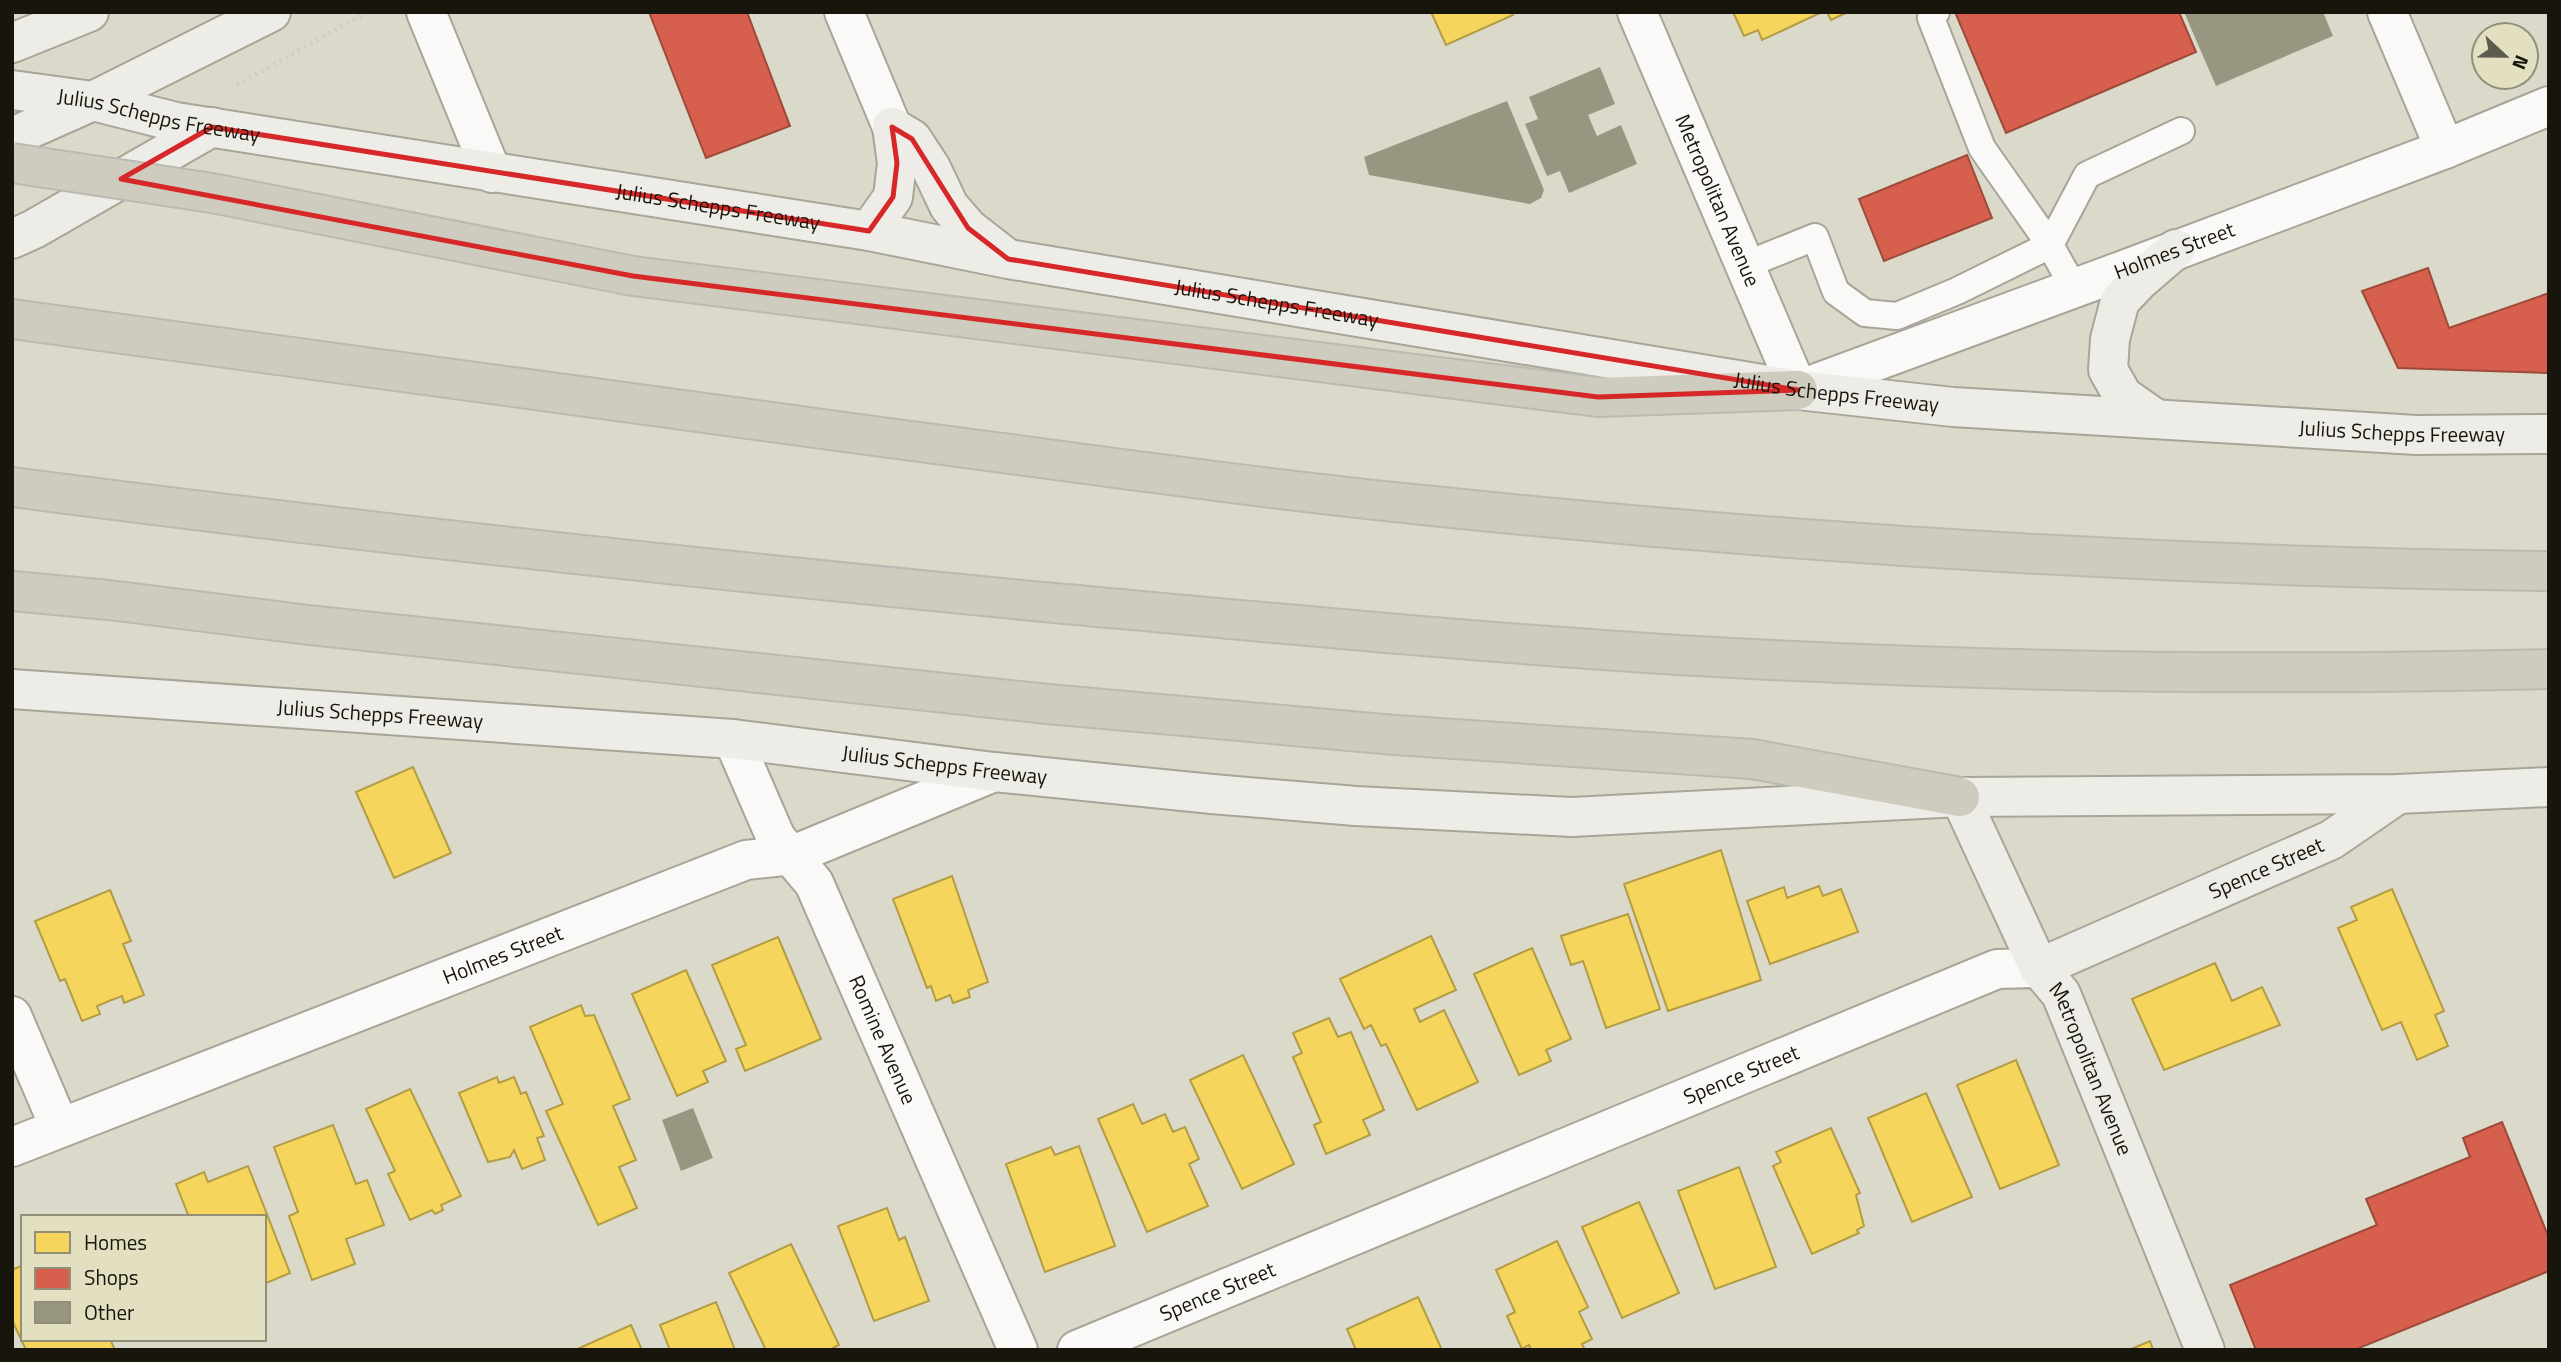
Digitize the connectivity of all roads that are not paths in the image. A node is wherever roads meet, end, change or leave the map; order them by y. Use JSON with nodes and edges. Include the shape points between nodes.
{"nodes":[{"id":1,"x":89,"y":12,"type":"edge"},
{"id":2,"x":271,"y":12,"type":"edge"},
{"id":3,"x":425,"y":12,"type":"edge"},
{"id":4,"x":844,"y":12,"type":"edge"},
{"id":5,"x":1637,"y":12,"type":"edge"},
{"id":6,"x":1936,"y":12,"type":"edge"},
{"id":7,"x":2387,"y":12,"type":"edge"},
{"id":8,"x":12,"y":43,"type":"edge"},
{"id":9,"x":12,"y":90,"type":"edge"},
{"id":10,"x":93,"y":101,"type":"junction"},
{"id":11,"x":2549,"y":106,"type":"edge"},
{"id":12,"x":212,"y":127,"type":"junction"},
{"id":13,"x":892,"y":127,"type":"junction"},
{"id":14,"x":2181,"y":131,"type":"dead end"},
{"id":15,"x":12,"y":137,"type":"edge"},
{"id":16,"x":2445,"y":149,"type":"junction"},
{"id":17,"x":12,"y":163,"type":"edge"},
{"id":18,"x":492,"y":173,"type":"junction"},
{"id":19,"x":869,"y":231,"type":"junction"},
{"id":20,"x":12,"y":239,"type":"edge"},
{"id":21,"x":2050,"y":245,"type":"junction"},
{"id":22,"x":2176,"y":249,"type":"junction"},
{"id":23,"x":1008,"y":259,"type":"junction"},
{"id":24,"x":1744,"y":265,"type":"junction"},
{"id":25,"x":2074,"y":288,"type":"junction"},
{"id":26,"x":1957,"y":291,"type":"junction"},
{"id":27,"x":12,"y":319,"type":"edge"},
{"id":28,"x":1972,"y":326,"type":"junction"},
{"id":29,"x":1899,"y":334,"type":"junction"},
{"id":30,"x":1798,"y":390,"type":"junction"},
{"id":31,"x":2156,"y":419,"type":"junction"},
{"id":32,"x":2549,"y":434,"type":"edge"},
{"id":33,"x":12,"y":487,"type":"edge"},
{"id":34,"x":2549,"y":571,"type":"edge"},
{"id":35,"x":12,"y":591,"type":"edge"},
{"id":36,"x":2549,"y":669,"type":"edge"},
{"id":37,"x":12,"y":689,"type":"edge"},
{"id":38,"x":733,"y":739,"type":"junction"},
{"id":39,"x":993,"y":772,"type":"junction"},
{"id":40,"x":2549,"y":787,"type":"edge"},
{"id":41,"x":2398,"y":794,"type":"junction"},
{"id":42,"x":1960,"y":797,"type":"junction"},
{"id":43,"x":793,"y":855,"type":"junction"},
{"id":44,"x":2039,"y":968,"type":"junction"},
{"id":45,"x":12,"y":1016,"type":"edge"},
{"id":46,"x":60,"y":1128,"type":"junction"},
{"id":47,"x":12,"y":1147,"type":"edge"},
{"id":48,"x":1018,"y":1350,"type":"edge"},
{"id":49,"x":1077,"y":1350,"type":"edge"},
{"id":50,"x":2205,"y":1350,"type":"edge"}],
"edges":[{"from":1,"to":8,"type":"main road"},
{"from":2,"to":10,"type":"main road"},
{"from":3,"to":18,"type":"street"},
{"from":4,"to":13,"type":"street"},
{"from":5,"to":24,"type":"street","name":"Metropolitan Avenue"},
{"from":6,"to":21,"type":"lane","via":[[1931,18],[1982,148]]},
{"from":7,"to":16,"type":"street"},
{"from":9,"to":10,"type":"main road","name":"Julius Schepps Freeway"},
{"from":10,"to":12,"type":"main road","name":"Julius Schepps Freeway"},
{"from":10,"to":15,"type":"main road"},
{"from":11,"to":16,"type":"street","name":"Holmes Street"},
{"from":12,"to":18,"type":"main road","name":"Julius Schepps Freeway"},
{"from":12,"to":20,"type":"main road"},
{"from":13,"to":19,"type":"main road","via":[[898,163],[893,197]]},
{"from":13,"to":23,"type":"main road","via":[[912,139],[950,206],[968,228]]},
{"from":14,"to":21,"type":"lane","via":[[2088,174]]},
{"from":16,"to":22,"type":"street","name":"Holmes Street"},
{"from":17,"to":30,"type":"highway","bridge":true,"via":[[212,193],[633,276],[1598,397]]},
{"from":18,"to":19,"type":"main road","name":"Julius Schepps Freeway"},
{"from":19,"to":23,"type":"main road","name":"Julius Schepps Freeway"},
{"from":21,"to":25,"type":"lane"},
{"from":21,"to":26,"type":"lane"},
{"from":22,"to":25,"type":"street","name":"Holmes Street"},
{"from":22,"to":31,"type":"main road","via":[[2120,301],[2110,339],[2108,370],[2123,396]]},
{"from":23,"to":30,"type":"main road","name":"Julius Schepps Freeway"},
{"from":24,"to":29,"type":"lane","via":[[1815,237],[1836,292]]},
{"from":24,"to":30,"type":"street","name":"Metropolitan Avenue"},
{"from":25,"to":28,"type":"street","name":"Holmes Street"},
{"from":26,"to":28,"type":"lane"},
{"from":26,"to":29,"type":"lane"},
{"from":27,"to":34,"type":"highway","via":[[1134,470],[1565,520],[2046,555]]},
{"from":28,"to":29,"type":"street","name":"Holmes Street"},
{"from":29,"to":30,"type":"street","name":"Holmes Street"},
{"from":30,"to":31,"type":"main road","name":"Julius Schepps Freeway","via":[[1953,407]]},
{"from":31,"to":32,"type":"main road","name":"Julius Schepps Freeway","via":[[2416,435]]},
{"from":33,"to":36,"type":"highway","via":[[859,585],[1679,655],[2004,669]]},
{"from":35,"to":42,"type":"highway","via":[[1048,704],[1395,735],[1752,759]]},
{"from":37,"to":38,"type":"main road","name":"Julius Schepps Freeway"},
{"from":38,"to":39,"type":"main road","name":"Julius Schepps Freeway"},
{"from":38,"to":43,"type":"street","name":"Romine Avenue","via":[[776,838]]},
{"from":39,"to":42,"type":"main road","name":"Julius Schepps Freeway","via":[[1356,806],[1572,817]]},
{"from":39,"to":43,"type":"street","name":"Holmes Street"},
{"from":40,"to":41,"type":"main road","name":"Julius Schepps Freeway"},
{"from":41,"to":42,"type":"main road","name":"Julius Schepps Freeway"},
{"from":41,"to":44,"type":"main road","name":"Spence Street","via":[[2331,840]]},
{"from":42,"to":44,"type":"main road","name":"Metropolitan Avenue"},
{"from":43,"to":46,"type":"street","name":"Holmes Street","via":[[746,860]]},
{"from":43,"to":48,"type":"street","name":"Romine Avenue","via":[[814,883]]},
{"from":44,"to":49,"type":"street","name":"Spence Street","via":[[1997,970]]},
{"from":44,"to":50,"type":"main road","name":"Metropolitan Avenue","via":[[2061,994]]},
{"from":45,"to":46,"type":"street"},
{"from":46,"to":47,"type":"street","name":"Holmes Street"}]}
